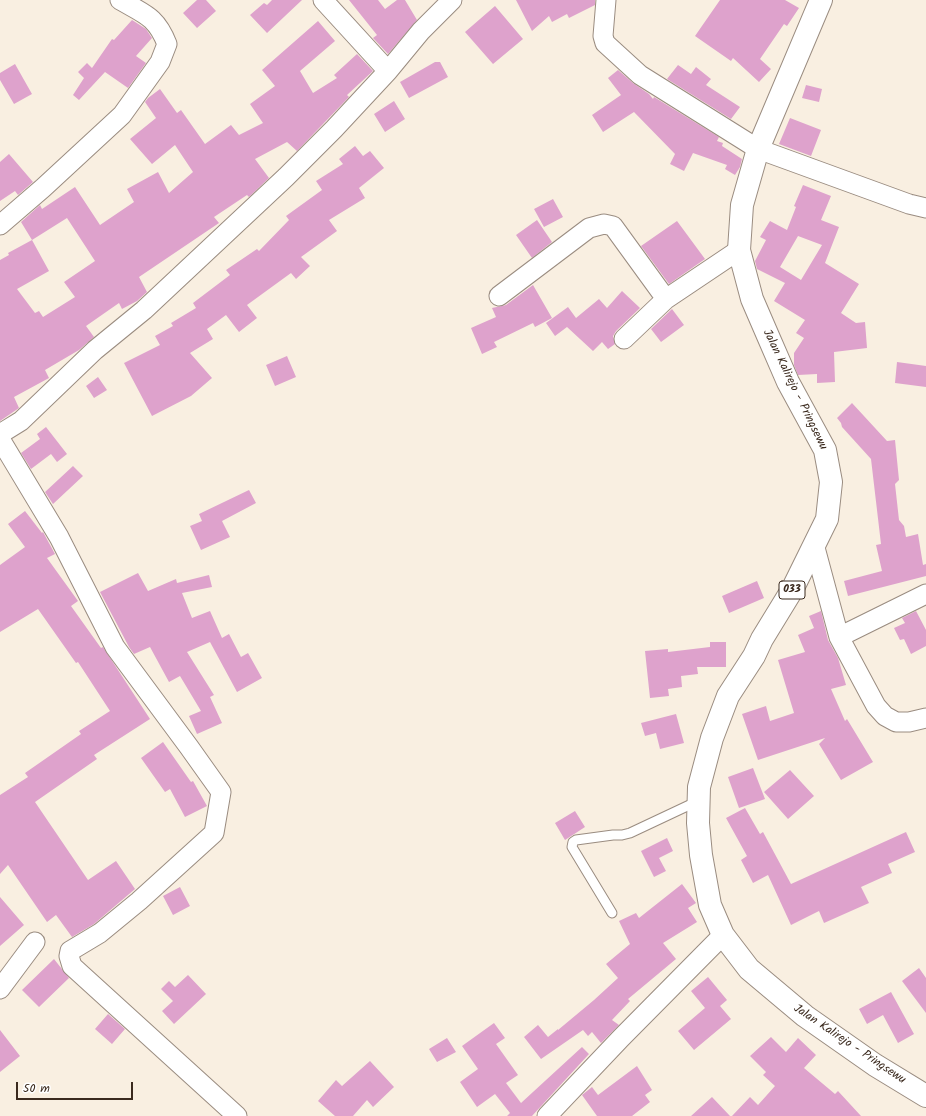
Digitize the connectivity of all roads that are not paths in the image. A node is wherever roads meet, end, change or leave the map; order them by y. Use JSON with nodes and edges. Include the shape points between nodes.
{"nodes":[{"id":1,"x":120,"y":0,"type":"edge"},
{"id":2,"x":323,"y":0,"type":"edge"},
{"id":3,"x":452,"y":0,"type":"edge"},
{"id":4,"x":606,"y":0,"type":"edge"},
{"id":5,"x":821,"y":0,"type":"edge"},
{"id":6,"x":388,"y":71,"type":"junction"},
{"id":7,"x":758,"y":149,"type":"junction"},
{"id":8,"x":926,"y":208,"type":"edge"},
{"id":9,"x":0,"y":225,"type":"edge"},
{"id":10,"x":739,"y":250,"type":"junction"},
{"id":11,"x":499,"y":296,"type":"dead end"},
{"id":12,"x":666,"y":300,"type":"junction"},
{"id":13,"x":624,"y":339,"type":"dead end"},
{"id":14,"x":0,"y":434,"type":"edge"},
{"id":15,"x":0,"y":438,"type":"edge"},
{"id":16,"x":814,"y":544,"type":"junction"},
{"id":17,"x":926,"y":594,"type":"edge"},
{"id":18,"x":839,"y":637,"type":"junction"},
{"id":19,"x":926,"y":718,"type":"edge"},
{"id":20,"x":699,"y":800,"type":"junction"},
{"id":21,"x":612,"y":913,"type":"dead end"},
{"id":22,"x":723,"y":935,"type":"junction"},
{"id":23,"x":35,"y":942,"type":"dead end"},
{"id":24,"x":0,"y":989,"type":"edge"},
{"id":25,"x":926,"y":1096,"type":"edge"},
{"id":26,"x":237,"y":1116,"type":"edge"},
{"id":27,"x":547,"y":1116,"type":"edge"}],
"edges":[{"from":1,"to":9,"type":"street","via":[[152,18],[162,30],[168,44],[160,62],[122,115]]},
{"from":2,"to":6,"type":"street"},
{"from":3,"to":6,"type":"street","via":[[420,31]]},
{"from":4,"to":7,"type":"street","via":[[605,43],[640,75]]},
{"from":5,"to":7,"type":"main road","name":"Jalan Kalirejo - Pringsewu","number":"033"},
{"from":6,"to":14,"type":"street","via":[[334,129],[224,236],[144,310],[95,350],[21,421]]},
{"from":7,"to":8,"type":"street"},
{"from":7,"to":10,"type":"main road","name":"Jalan Kalirejo - Pringsewu","number":"033","via":[[742,205]]},
{"from":10,"to":12,"type":"street"},
{"from":10,"to":16,"type":"main road","name":"Jalan Kalirejo - Pringsewu","number":"033","via":[[752,299],[788,382],[825,450],[831,482],[827,518]]},
{"from":11,"to":12,"type":"street","via":[[589,228],[604,224],[613,226]]},
{"from":12,"to":13,"type":"street"},
{"from":15,"to":26,"type":"street","via":[[59,537],[114,647],[221,792],[214,833],[100,933],[70,951],[70,961],[72,966]]},
{"from":16,"to":18,"type":"street"},
{"from":16,"to":20,"type":"main road","name":"Jalan Kalirejo - Pringsewu","number":"033","via":[[792,590],[728,696],[712,738],[699,787]]},
{"from":17,"to":18,"type":"street"},
{"from":18,"to":19,"type":"street","via":[[876,706],[885,716],[896,722]]},
{"from":20,"to":21,"type":"lane","via":[[630,833],[573,842],[572,846]]},
{"from":20,"to":22,"type":"main road","name":"Jalan Kalirejo - Pringsewu","number":"033","via":[[700,855],[710,905]]},
{"from":22,"to":25,"type":"main road","name":"Jalan Kalirejo - Pringsewu","number":"033","via":[[749,969],[805,1016],[875,1065]]},
{"from":22,"to":27,"type":"street"},
{"from":23,"to":24,"type":"street"}]}
